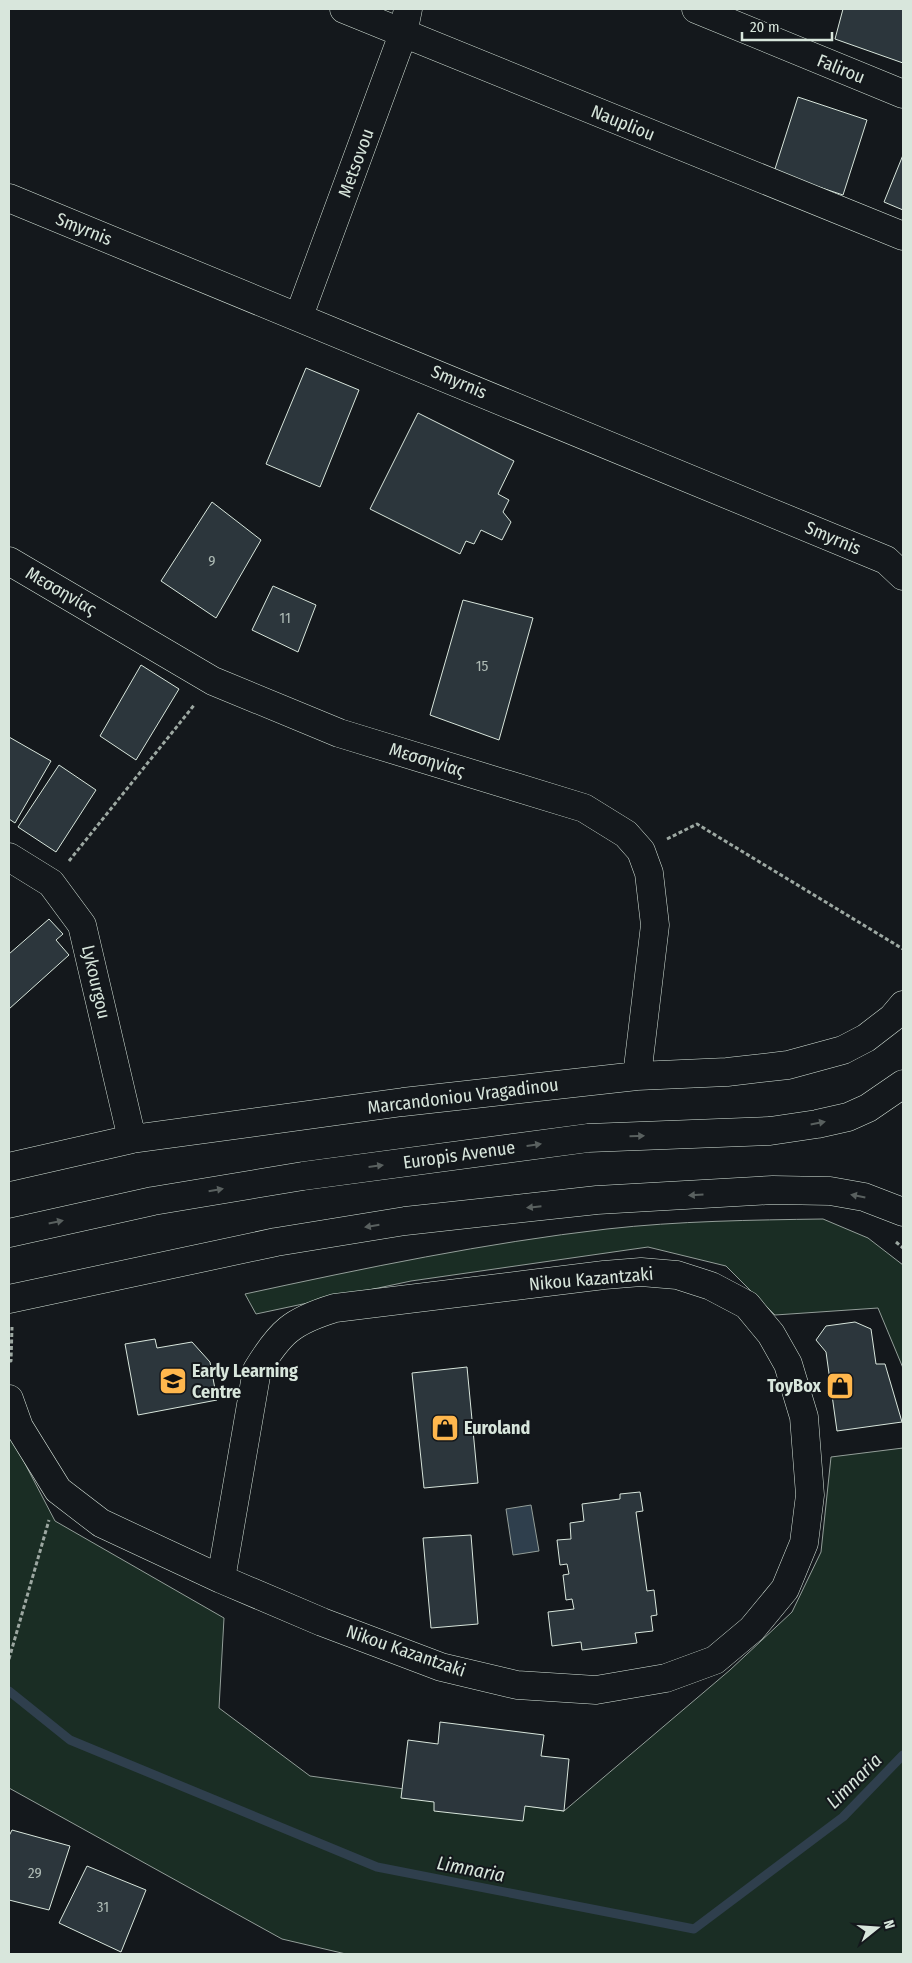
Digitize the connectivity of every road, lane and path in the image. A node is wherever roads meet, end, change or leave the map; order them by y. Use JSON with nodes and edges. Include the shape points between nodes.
{"nodes":[{"id":1,"x":344,"y":9,"type":"edge"},
{"id":2,"x":696,"y":9,"type":"edge"},
{"id":3,"x":406,"y":21,"type":"edge"},
{"id":4,"x":903,"y":94,"type":"edge"},
{"id":5,"x":9,"y":198,"type":"edge"},
{"id":6,"x":903,"y":236,"type":"edge"},
{"id":7,"x":299,"y":316,"type":"junction"},
{"id":8,"x":9,"y":561,"type":"edge"},
{"id":9,"x":903,"y":576,"type":"edge"},
{"id":10,"x":213,"y":681,"type":"junction"},
{"id":11,"x":641,"y":851,"type":"junction"},
{"id":12,"x":9,"y":857,"type":"edge"},
{"id":13,"x":52,"y":883,"type":"junction"},
{"id":14,"x":903,"y":949,"type":"edge"},
{"id":15,"x":903,"y":1005,"type":"edge"},
{"id":16,"x":636,"y":1076,"type":"junction"},
{"id":17,"x":903,"y":1084,"type":"edge"},
{"id":18,"x":132,"y":1139,"type":"junction"},
{"id":19,"x":9,"y":1167,"type":"edge"},
{"id":20,"x":903,"y":1212,"type":"edge"},
{"id":21,"x":9,"y":1233,"type":"edge"},
{"id":22,"x":9,"y":1298,"type":"edge"},
{"id":23,"x":9,"y":1399,"type":"edge"},
{"id":24,"x":58,"y":1490,"type":"junction"},
{"id":25,"x":221,"y":1579,"type":"junction"},
{"id":26,"x":9,"y":1659,"type":"edge"}],
"edges":[{"from":1,"to":3,"type":"main road","name":"Naupliou"},
{"from":2,"to":4,"type":"main road","name":"Falirou"},
{"from":3,"to":6,"type":"main road","name":"Naupliou"},
{"from":3,"to":7,"type":"main road","name":"Metsovou"},
{"from":5,"to":7,"type":"main road","name":"Smyrnis"},
{"from":7,"to":9,"type":"main road","name":"Smyrnis","via":[[886,560]]},
{"from":8,"to":10,"type":"main road","name":"Μεσσηνίας"},
{"from":10,"to":11,"type":"main road","name":"Μεσσηνίας","via":[[339,733],[584,808],[626,834]]},
{"from":10,"to":13,"type":"path"},
{"from":11,"to":14,"type":"path","via":[[697,824]]},
{"from":11,"to":16,"type":"main road","name":"Μεσσηνίας","via":[[649,873],[654,925]]},
{"from":12,"to":13,"type":"main road","name":"Lykourgou"},
{"from":13,"to":18,"type":"main road","name":"Lykourgou","via":[[82,925]]},
{"from":15,"to":16,"type":"main road","name":"Marcandoniou Vragadinou","via":[[866,1038],[843,1050],[780,1066]]},
{"from":16,"to":18,"type":"main road","name":"Marcandoniou Vragadinou","via":[[404,1102]]},
{"from":21,"to":17,"type":"main road","name":"Europis Avenue","one_way":true,"via":[[153,1201],[303,1176],[588,1138],[770,1131],[817,1124],[848,1117],[868,1108]]},
{"from":18,"to":19,"type":"main road","name":"Marcandoniou Vragadinou"},
{"from":20,"to":22,"type":"main road","one_way":true,"via":[[864,1197],[830,1191],[773,1190],[597,1200],[405,1221],[276,1242]]},
{"from":23,"to":24,"type":"main road","name":"Nikou Kazantzaki","via":[[19,1428]]},
{"from":24,"to":25,"type":"main road","name":"Nikou Kazantzaki","via":[[100,1523]]},
{"from":24,"to":26,"type":"path"},
{"from":25,"to":25,"type":"main road","name":"Nikou Kazantzaki","via":[[441,1667],[518,1685],[596,1690],[666,1678],[715,1660],[752,1629],[785,1589],[804,1543],[810,1495],[804,1417],[797,1387],[771,1334],[747,1305],[711,1286],[678,1275],[641,1272],[604,1275],[335,1308],[309,1316],[272,1344],[257,1370]]}]}
